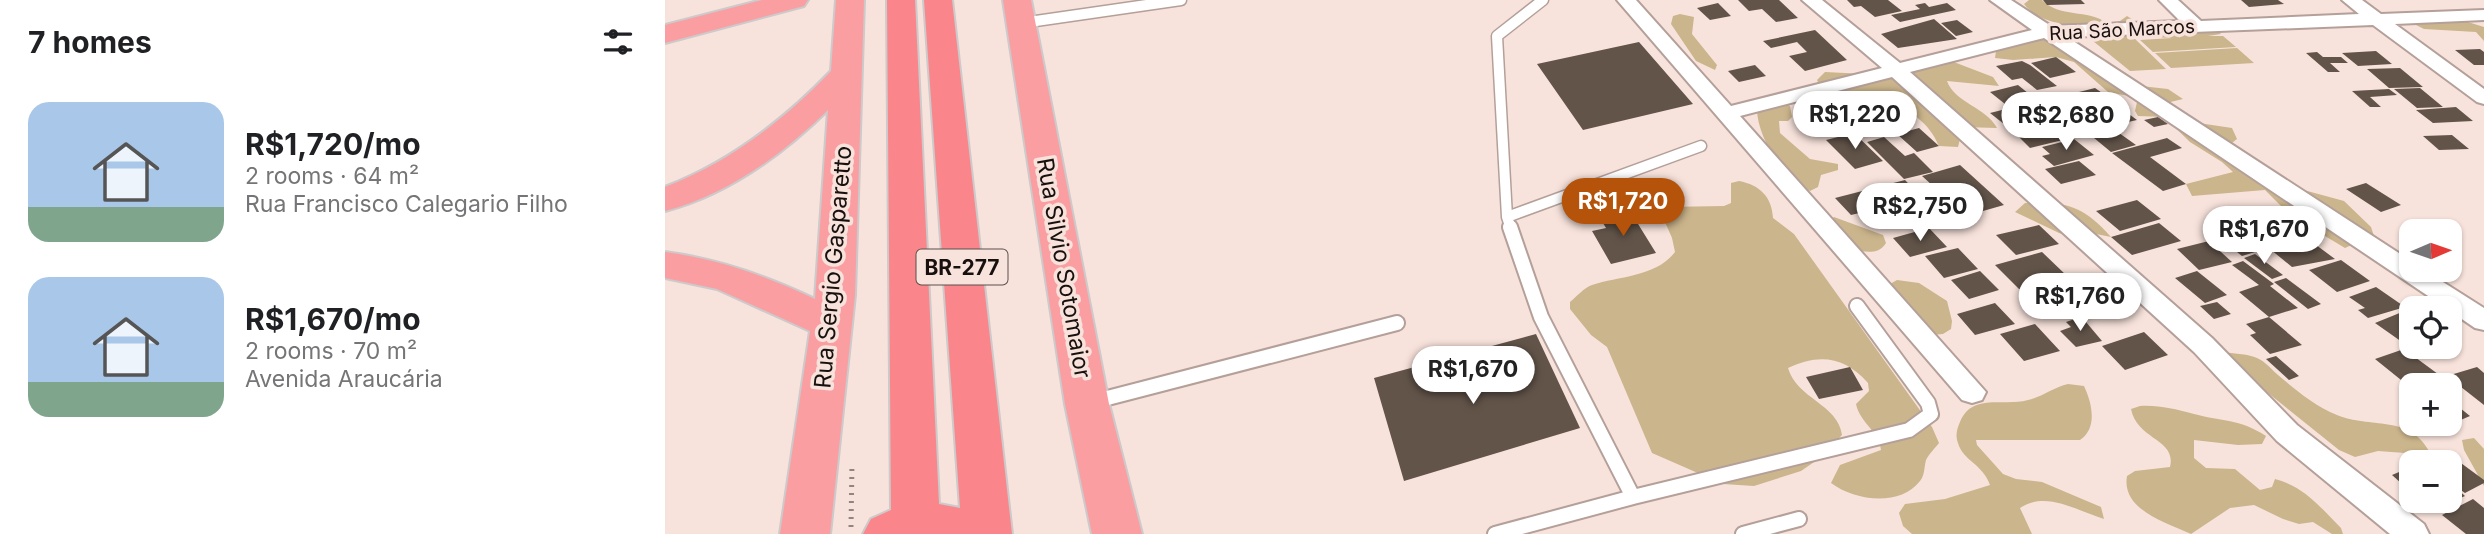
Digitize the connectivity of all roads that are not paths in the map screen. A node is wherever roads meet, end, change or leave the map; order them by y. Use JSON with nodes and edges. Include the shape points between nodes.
{"nodes":[{"id":1,"x":850,"y":0,"type":"edge"},
{"id":2,"x":901,"y":0,"type":"edge"},
{"id":3,"x":938,"y":0,"type":"edge"},
{"id":4,"x":1181,"y":0,"type":"edge"},
{"id":5,"x":1543,"y":0,"type":"edge"},
{"id":6,"x":1626,"y":0,"type":"edge"},
{"id":7,"x":1811,"y":0,"type":"edge"},
{"id":8,"x":1999,"y":0,"type":"edge"},
{"id":9,"x":2168,"y":0,"type":"edge"},
{"id":10,"x":2351,"y":0,"type":"edge"},
{"id":11,"x":786,"y":2,"type":"edge"},
{"id":12,"x":1019,"y":11,"type":"edge"},
{"id":13,"x":2484,"y":15,"type":"edge"},
{"id":14,"x":2376,"y":18,"type":"junction"},
{"id":15,"x":2196,"y":26,"type":"junction"},
{"id":16,"x":2046,"y":32,"type":"junction"},
{"id":17,"x":665,"y":34,"type":"edge"},
{"id":18,"x":1895,"y":69,"type":"junction"},
{"id":19,"x":846,"y":73,"type":"junction"},
{"id":20,"x":2484,"y":98,"type":"edge"},
{"id":21,"x":1727,"y":113,"type":"junction"},
{"id":22,"x":1700,"y":146,"type":"dead end"},
{"id":23,"x":665,"y":201,"type":"edge"},
{"id":24,"x":1507,"y":217,"type":"junction"},
{"id":25,"x":665,"y":265,"type":"edge"},
{"id":26,"x":1857,"y":306,"type":"dead end"},
{"id":27,"x":2484,"y":321,"type":"edge"},
{"id":28,"x":1397,"y":323,"type":"dead end"},
{"id":29,"x":831,"y":324,"type":"junction"},
{"id":30,"x":1972,"y":392,"type":"dead end"},
{"id":31,"x":1087,"y":404,"type":"junction"},
{"id":32,"x":1633,"y":497,"type":"junction"},
{"id":33,"x":1799,"y":519,"type":"dead end"},
{"id":34,"x":919,"y":531,"type":"edge"},
{"id":35,"x":805,"y":534,"type":"edge"},
{"id":36,"x":987,"y":534,"type":"edge"},
{"id":37,"x":1117,"y":534,"type":"edge"},
{"id":38,"x":1495,"y":534,"type":"edge"},
{"id":39,"x":1743,"y":534,"type":"edge"},
{"id":40,"x":2413,"y":534,"type":"edge"}],
"edges":[{"from":1,"to":19,"type":"highway","name":"Rua Sergio Gasparetto"},
{"from":2,"to":34,"type":"highway","number":"BR-277"},
{"from":3,"to":36,"type":"highway","number":"BR-277"},
{"from":4,"to":12,"type":"lane"},
{"from":5,"to":24,"type":"lane","via":[[1497,36]]},
{"from":6,"to":21,"type":"street"},
{"from":7,"to":18,"type":"street"},
{"from":8,"to":16,"type":"street"},
{"from":9,"to":15,"type":"street"},
{"from":10,"to":14,"type":"street"},
{"from":11,"to":17,"type":"highway"},
{"from":12,"to":31,"type":"highway","name":"Rua Silvio Sotomaior"},
{"from":13,"to":14,"type":"street","name":"Rua São Marcos"},
{"from":14,"to":15,"type":"street","name":"Rua São Marcos"},
{"from":14,"to":20,"type":"street"},
{"from":15,"to":16,"type":"street","name":"Rua São Marcos"},
{"from":16,"to":18,"type":"street","name":"Rua São Marcos"},
{"from":16,"to":27,"type":"street"},
{"from":18,"to":21,"type":"street","name":"Rua São Marcos"},
{"from":18,"to":40,"type":"street","via":[[2203,345],[2287,433]]},
{"from":19,"to":23,"type":"highway","via":[[817,106],[767,148]]},
{"from":19,"to":29,"type":"highway","name":"Rua Sergio Gasparetto"},
{"from":21,"to":30,"type":"street"},
{"from":22,"to":24,"type":"lane"},
{"from":24,"to":32,"type":"lane","via":[[1541,317]]},
{"from":25,"to":29,"type":"highway","via":[[745,282]]},
{"from":26,"to":32,"type":"lane","via":[[1928,403],[1931,414],[1909,430]]},
{"from":28,"to":31,"type":"lane"},
{"from":29,"to":35,"type":"highway","name":"Rua Sergio Gasparetto"},
{"from":31,"to":37,"type":"highway","name":"Rua Silvio Sotomaior"},
{"from":32,"to":38,"type":"lane"},
{"from":33,"to":39,"type":"lane"}]}
